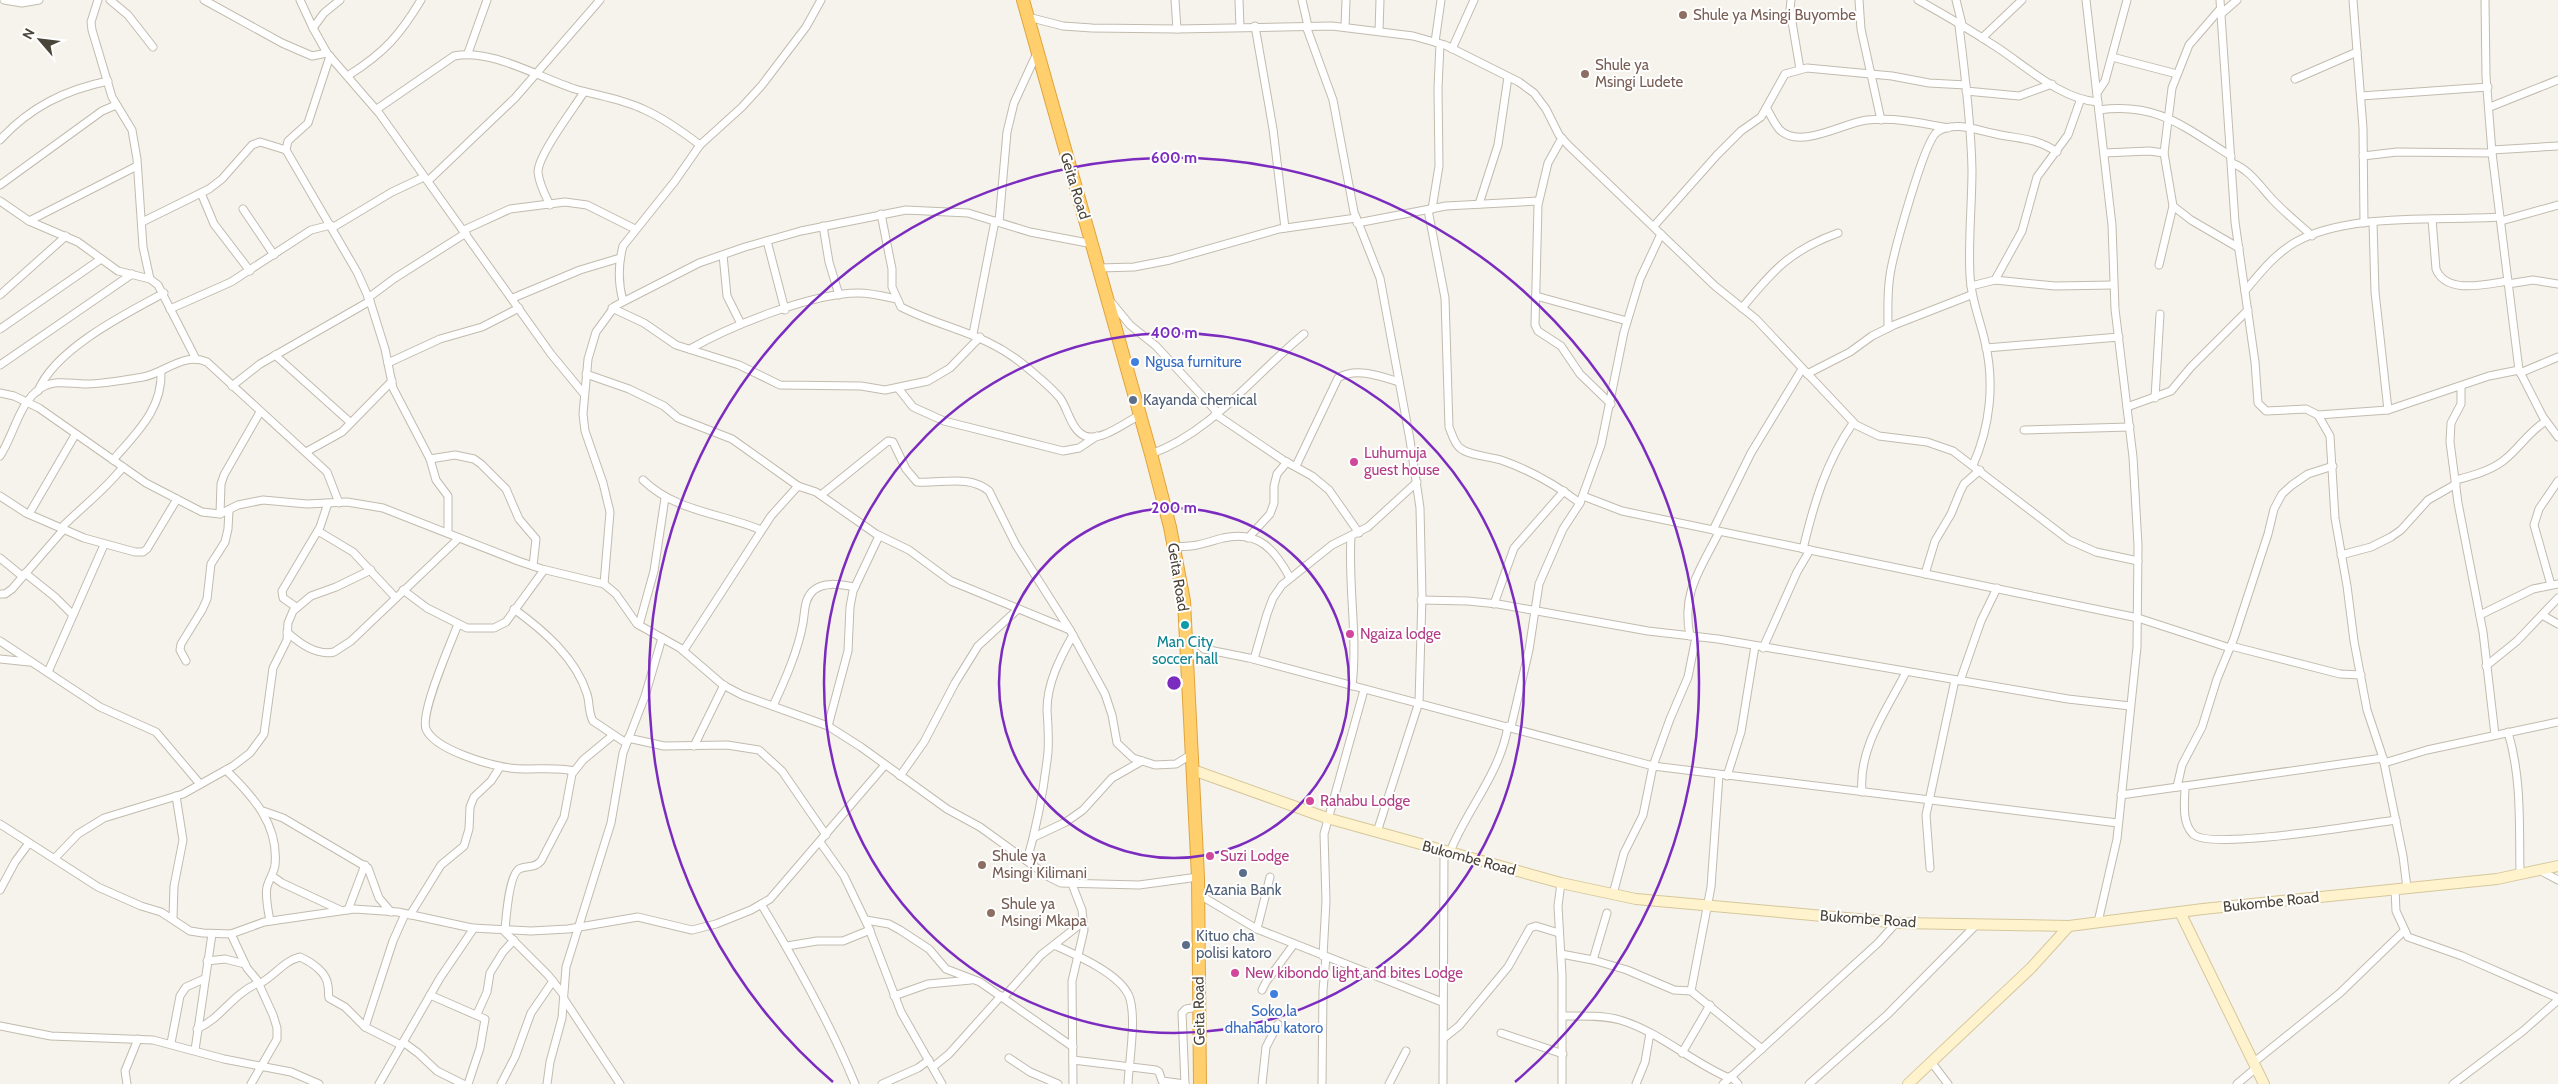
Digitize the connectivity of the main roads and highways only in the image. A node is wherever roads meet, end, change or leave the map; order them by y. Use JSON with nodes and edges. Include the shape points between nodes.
{"nodes":[{"id":1,"x":1023,"y":0,"type":"edge"},
{"id":2,"x":1193,"y":770,"type":"junction"},
{"id":3,"x":2558,"y":866,"type":"edge"},
{"id":4,"x":2180,"y":912,"type":"junction"},
{"id":5,"x":2069,"y":926,"type":"junction"},
{"id":6,"x":1202,"y":1084,"type":"edge"},
{"id":7,"x":1908,"y":1084,"type":"edge"},
{"id":8,"x":2264,"y":1084,"type":"edge"}],
"edges":[{"from":1,"to":2,"type":"highway","name":"Geita Road","via":[[1174,546],[1184,601]]},
{"from":2,"to":5,"type":"main road","name":"Bukombe Road","via":[[1327,818],[1561,883],[1636,899],[1896,923]]},
{"from":2,"to":6,"type":"highway","name":"Geita Road"},
{"from":3,"to":4,"type":"main road","name":"Bukombe Road","via":[[2407,888]]},
{"from":4,"to":5,"type":"main road","name":"Bukombe Road"},
{"from":4,"to":8,"type":"main road"},
{"from":5,"to":7,"type":"main road","via":[[2031,968]]}]}
